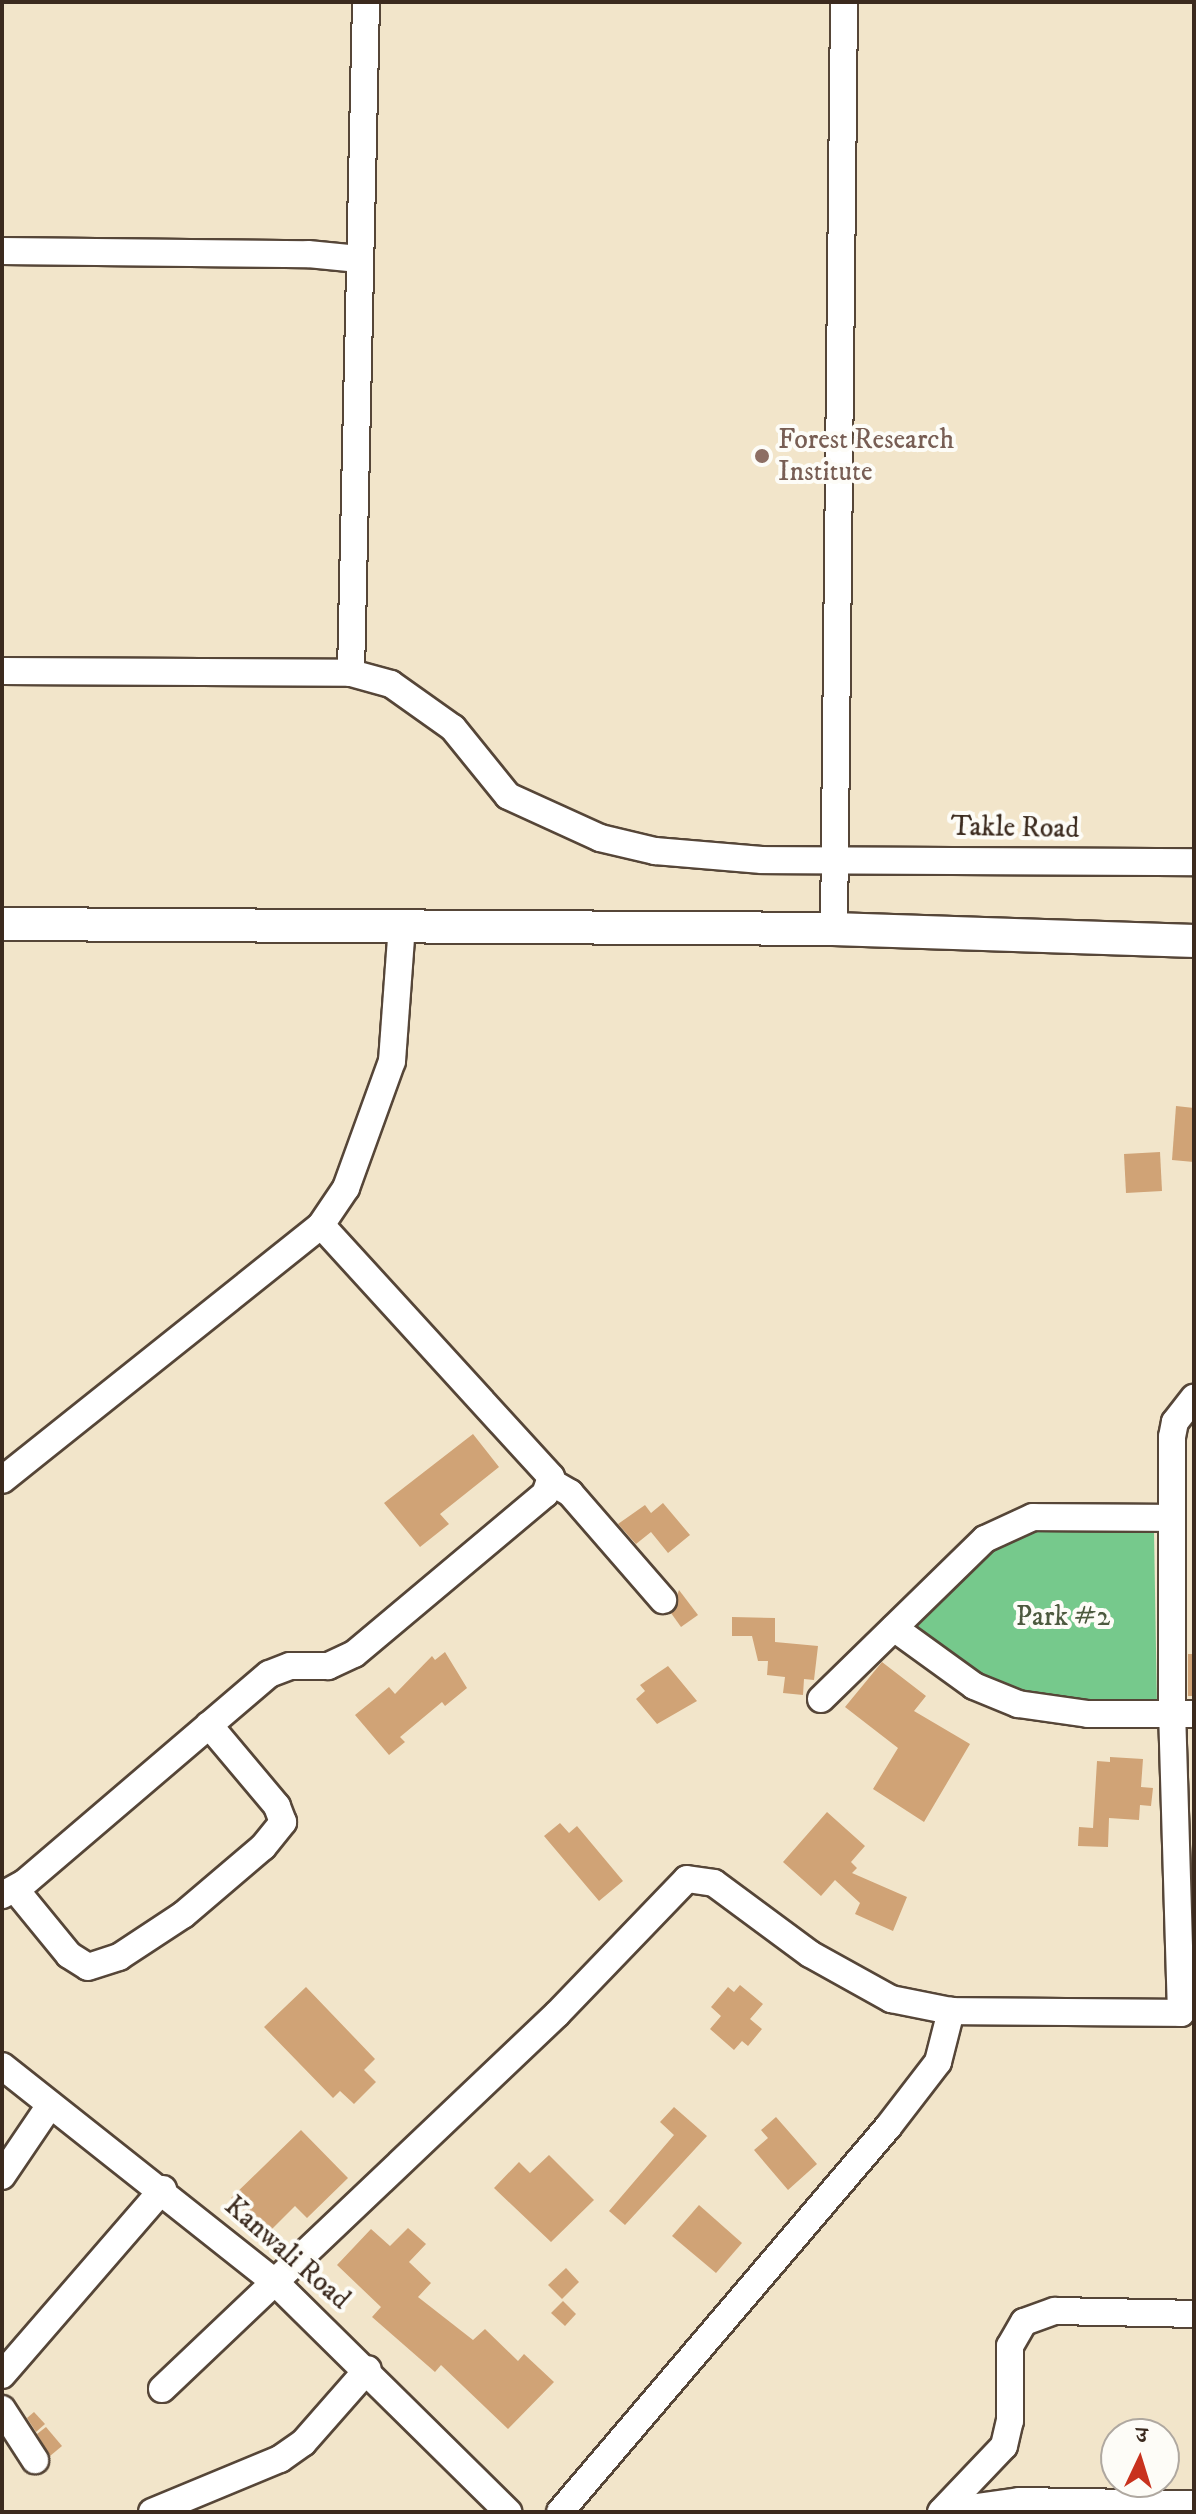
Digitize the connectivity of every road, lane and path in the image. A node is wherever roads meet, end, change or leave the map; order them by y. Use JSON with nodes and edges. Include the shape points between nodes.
{"nodes":[{"id":1,"x":366,"y":2,"type":"edge"},
{"id":2,"x":844,"y":2,"type":"edge"},
{"id":3,"x":2,"y":251,"type":"edge"},
{"id":4,"x":359,"y":259,"type":"junction"},
{"id":5,"x":2,"y":671,"type":"edge"},
{"id":6,"x":351,"y":673,"type":"junction"},
{"id":7,"x":834,"y":858,"type":"junction"},
{"id":8,"x":1194,"y":862,"type":"edge"},
{"id":9,"x":2,"y":924,"type":"edge"},
{"id":10,"x":402,"y":925,"type":"junction"},
{"id":11,"x":834,"y":929,"type":"junction"},
{"id":12,"x":1194,"y":941,"type":"edge"},
{"id":13,"x":321,"y":1225,"type":"junction"},
{"id":14,"x":1194,"y":1398,"type":"edge"},
{"id":15,"x":2,"y":1480,"type":"edge"},
{"id":16,"x":551,"y":1482,"type":"junction"},
{"id":17,"x":1171,"y":1518,"type":"junction"},
{"id":18,"x":663,"y":1600,"type":"dead end"},
{"id":19,"x":894,"y":1628,"type":"junction"},
{"id":20,"x":821,"y":1699,"type":"dead end"},
{"id":21,"x":1183,"y":1714,"type":"edge"},
{"id":22,"x":209,"y":1725,"type":"junction"},
{"id":23,"x":9,"y":1892,"type":"edge"},
{"id":24,"x":951,"y":2011,"type":"junction"},
{"id":25,"x":1188,"y":2013,"type":"edge"},
{"id":26,"x":2,"y":2066,"type":"edge"},
{"id":27,"x":50,"y":2105,"type":"junction"},
{"id":28,"x":2,"y":2176,"type":"edge"},
{"id":29,"x":163,"y":2189,"type":"junction"},
{"id":30,"x":277,"y":2284,"type":"junction"},
{"id":31,"x":1194,"y":2314,"type":"edge"},
{"id":32,"x":368,"y":2369,"type":"junction"},
{"id":33,"x":2,"y":2375,"type":"edge"},
{"id":34,"x":162,"y":2389,"type":"dead end"},
{"id":35,"x":2,"y":2409,"type":"edge"},
{"id":36,"x":35,"y":2460,"type":"dead end"},
{"id":37,"x":1194,"y":2504,"type":"edge"},
{"id":38,"x":942,"y":2511,"type":"edge"},
{"id":39,"x":152,"y":2512,"type":"edge"},
{"id":40,"x":508,"y":2512,"type":"edge"},
{"id":41,"x":560,"y":2512,"type":"edge"}],
"edges":[{"from":1,"to":4,"type":"street"},
{"from":2,"to":7,"type":"street"},
{"from":3,"to":4,"type":"street"},
{"from":4,"to":6,"type":"street"},
{"from":5,"to":6,"type":"street","name":"Takle Road"},
{"from":6,"to":7,"type":"street","name":"Takle Road","via":[[391,684],[453,728],[508,796],[600,838],[655,851],[762,860]]},
{"from":7,"to":8,"type":"street","name":"Takle Road"},
{"from":7,"to":11,"type":"street"},
{"from":9,"to":10,"type":"main road"},
{"from":10,"to":11,"type":"main road"},
{"from":10,"to":13,"type":"street","via":[[392,1061],[346,1188]]},
{"from":11,"to":12,"type":"main road"},
{"from":13,"to":15,"type":"street"},
{"from":13,"to":16,"type":"street","via":[[544,1464]]},
{"from":14,"to":17,"type":"street","via":[[1175,1422],[1172,1437]]},
{"from":16,"to":18,"type":"street","via":[[570,1493]]},
{"from":16,"to":22,"type":"street","via":[[545,1494],[354,1654],[328,1666],[290,1666],[269,1674]]},
{"from":17,"to":19,"type":"street","via":[[1033,1517],[985,1539]]},
{"from":17,"to":21,"type":"street"},
{"from":19,"to":20,"type":"street"},
{"from":19,"to":21,"type":"street","via":[[974,1686],[1018,1704],[1088,1714]]},
{"from":21,"to":25,"type":"street"},
{"from":22,"to":23,"type":"street"},
{"from":22,"to":23,"type":"street","via":[[277,1806],[283,1822],[228,1876],[119,1957],[88,1967],[69,1955]]},
{"from":24,"to":25,"type":"street"},
{"from":24,"to":30,"type":"street","via":[[891,1999],[867,1988],[810,1954],[714,1883],[687,1879],[557,2014]]},
{"from":24,"to":41,"type":"street","via":[[938,2062],[888,2127]]},
{"from":26,"to":27,"type":"street","name":"Kanwali Road"},
{"from":27,"to":28,"type":"street"},
{"from":27,"to":29,"type":"street","name":"Kanwali Road"},
{"from":29,"to":30,"type":"street","name":"Kanwali Road"},
{"from":29,"to":33,"type":"street"},
{"from":30,"to":32,"type":"street","name":"Kanwali Road"},
{"from":30,"to":34,"type":"street"},
{"from":31,"to":38,"type":"street","via":[[1055,2311],[1024,2322],[1010,2346],[1010,2421],[1004,2446]]},
{"from":32,"to":39,"type":"street","via":[[303,2443],[280,2459]]},
{"from":32,"to":40,"type":"street","name":"Kanwali Road"},
{"from":35,"to":36,"type":"street"},
{"from":37,"to":38,"type":"street","via":[[1019,2501]]}]}
